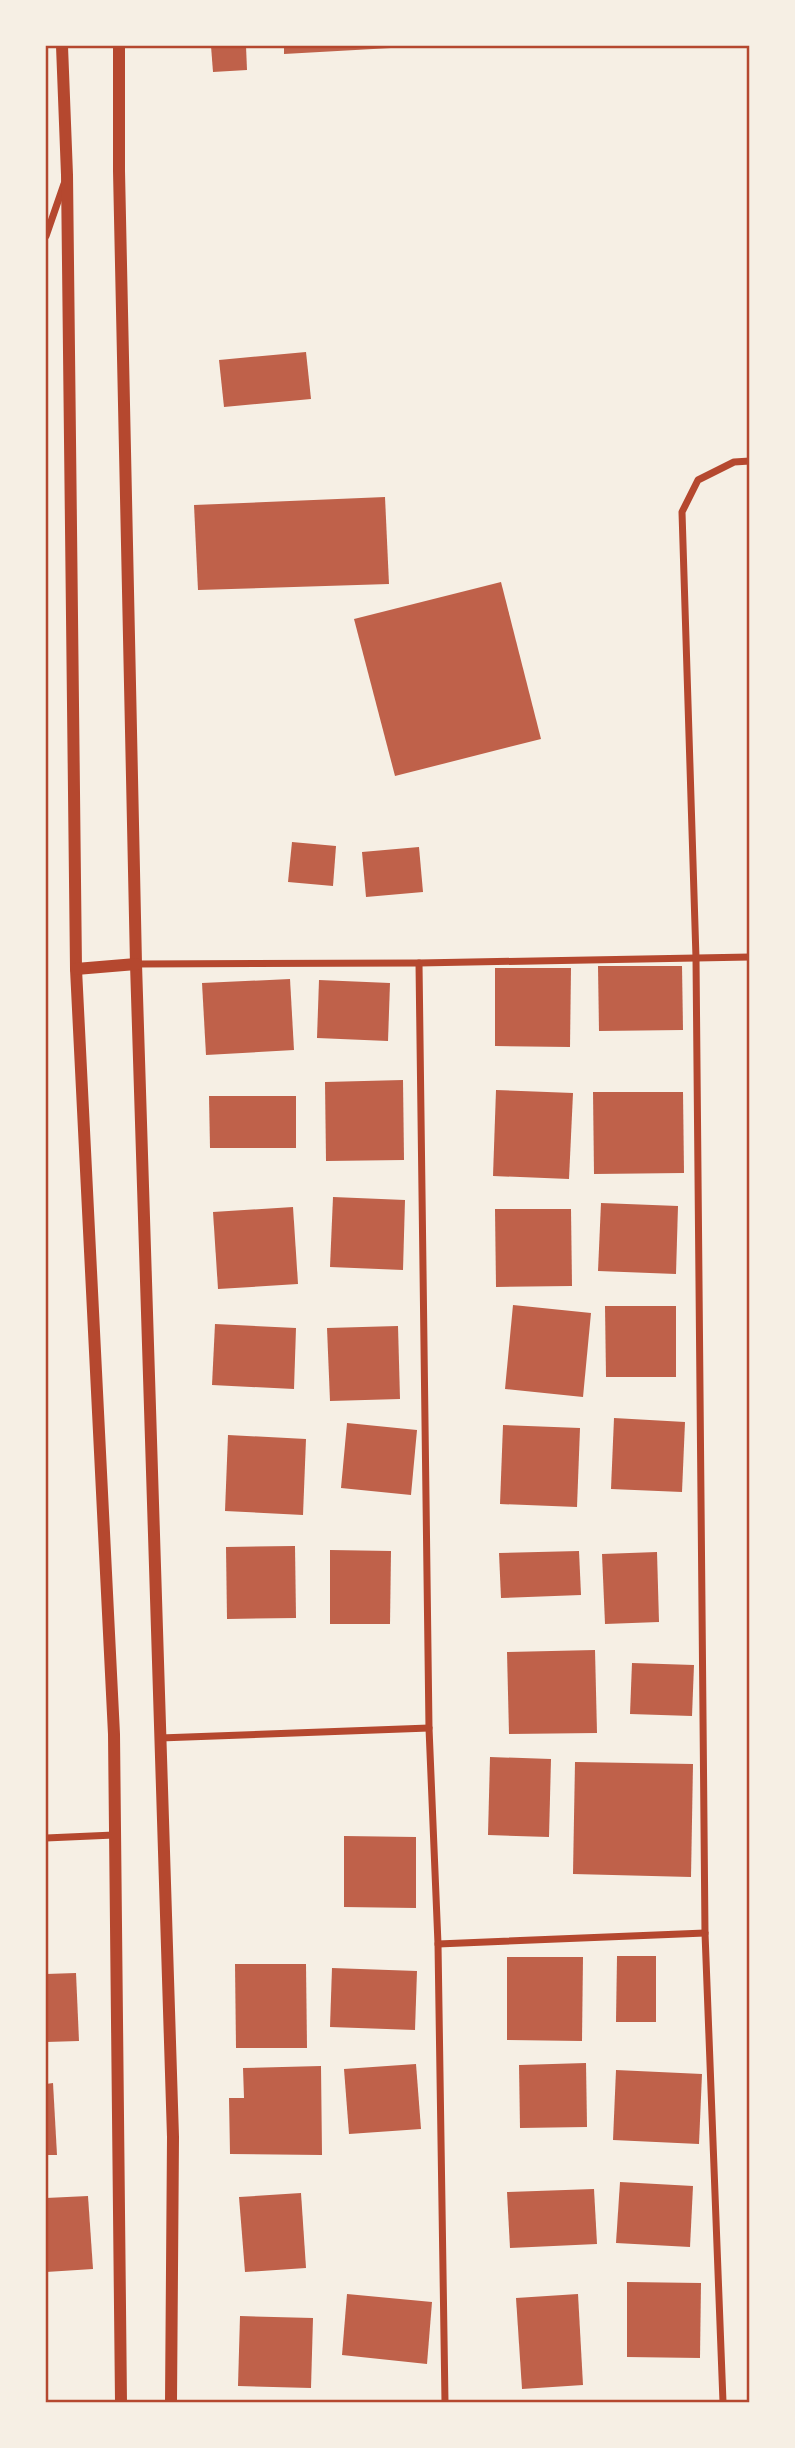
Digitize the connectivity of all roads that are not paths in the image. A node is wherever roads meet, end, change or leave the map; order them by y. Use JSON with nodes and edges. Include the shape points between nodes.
{"nodes":[{"id":1,"x":62,"y":46,"type":"edge"},
{"id":2,"x":119,"y":46,"type":"edge"},
{"id":3,"x":67,"y":175,"type":"junction"},
{"id":4,"x":46,"y":236,"type":"edge"},
{"id":5,"x":750,"y":461,"type":"edge"},
{"id":6,"x":750,"y":957,"type":"edge"},
{"id":7,"x":696,"y":958,"type":"junction"},
{"id":8,"x":419,"y":962,"type":"junction"},
{"id":9,"x":136,"y":964,"type":"junction"},
{"id":10,"x":76,"y":969,"type":"junction"},
{"id":11,"x":429,"y":1728,"type":"junction"},
{"id":12,"x":160,"y":1738,"type":"junction"},
{"id":13,"x":114,"y":1835,"type":"junction"},
{"id":14,"x":46,"y":1838,"type":"edge"},
{"id":15,"x":705,"y":1933,"type":"junction"},
{"id":16,"x":438,"y":1944,"type":"junction"},
{"id":17,"x":121,"y":2403,"type":"edge"},
{"id":18,"x":171,"y":2403,"type":"edge"},
{"id":19,"x":445,"y":2403,"type":"edge"},
{"id":20,"x":723,"y":2403,"type":"edge"}],
"edges":[{"from":1,"to":3,"type":"street"},
{"from":2,"to":9,"type":"street"},
{"from":3,"to":4,"type":"street"},
{"from":3,"to":10,"type":"street"},
{"from":5,"to":7,"type":"street","via":[[734,462],[698,480],[682,512]]},
{"from":6,"to":7,"type":"street"},
{"from":7,"to":8,"type":"street"},
{"from":7,"to":15,"type":"street"},
{"from":8,"to":9,"type":"street"},
{"from":8,"to":11,"type":"street"},
{"from":9,"to":10,"type":"street"},
{"from":9,"to":12,"type":"street"},
{"from":10,"to":13,"type":"street","via":[[114,1734]]},
{"from":11,"to":12,"type":"street"},
{"from":11,"to":16,"type":"street"},
{"from":12,"to":18,"type":"street","via":[[173,2137]]},
{"from":13,"to":14,"type":"street"},
{"from":13,"to":17,"type":"street"},
{"from":15,"to":16,"type":"street"},
{"from":15,"to":20,"type":"street"},
{"from":16,"to":19,"type":"street"}]}
